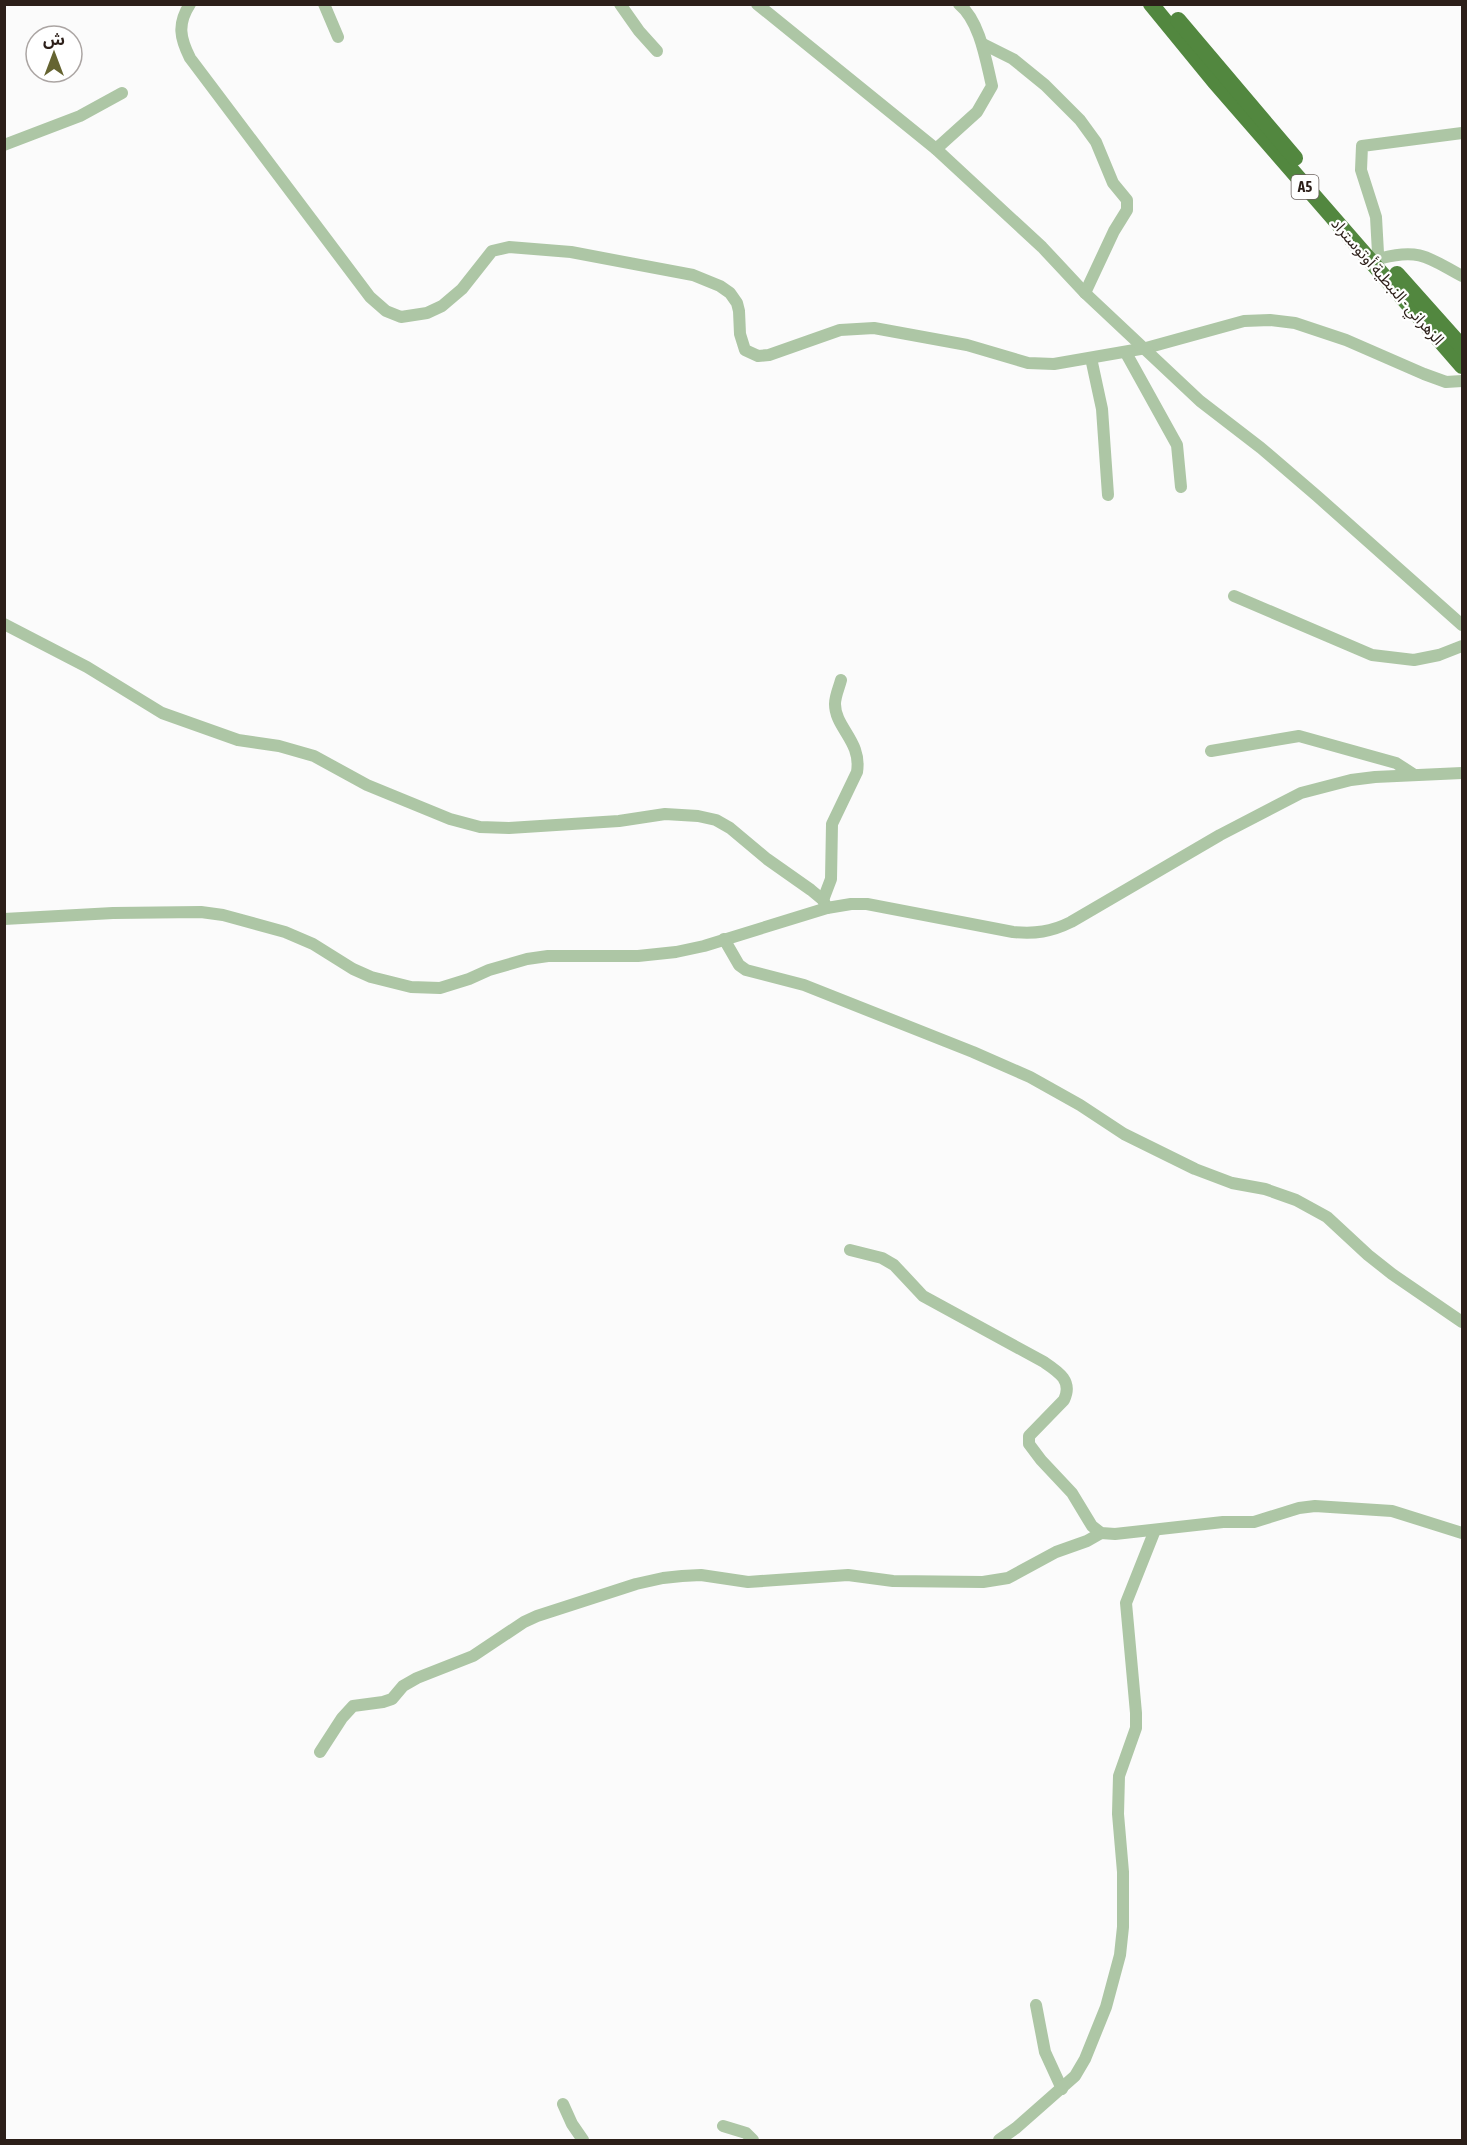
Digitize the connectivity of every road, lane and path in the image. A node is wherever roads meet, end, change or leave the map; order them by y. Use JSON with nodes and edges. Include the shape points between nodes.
{"nodes":[{"id":1,"x":190,"y":4,"type":"edge"},
{"id":2,"x":324,"y":4,"type":"edge"},
{"id":3,"x":620,"y":4,"type":"edge"},
{"id":4,"x":757,"y":4,"type":"edge"},
{"id":5,"x":959,"y":4,"type":"edge"},
{"id":6,"x":1151,"y":4,"type":"edge"},
{"id":7,"x":1165,"y":4,"type":"edge"},
{"id":8,"x":338,"y":37,"type":"dead end"},
{"id":9,"x":983,"y":44,"type":"junction"},
{"id":10,"x":657,"y":51,"type":"dead end"},
{"id":11,"x":122,"y":93,"type":"dead end"},
{"id":12,"x":1462,"y":134,"type":"edge"},
{"id":13,"x":4,"y":145,"type":"edge"},
{"id":14,"x":936,"y":149,"type":"junction"},
{"id":15,"x":1384,"y":263,"type":"junction"},
{"id":16,"x":1462,"y":276,"type":"edge"},
{"id":17,"x":1085,"y":292,"type":"junction"},
{"id":18,"x":1412,"y":300,"type":"junction"},
{"id":19,"x":1462,"y":347,"type":"edge"},
{"id":20,"x":1146,"y":348,"type":"junction"},
{"id":21,"x":1126,"y":353,"type":"junction"},
{"id":22,"x":1091,"y":358,"type":"junction"},
{"id":23,"x":1462,"y":366,"type":"edge"},
{"id":24,"x":1462,"y":381,"type":"edge"},
{"id":25,"x":1181,"y":487,"type":"dead end"},
{"id":26,"x":1108,"y":495,"type":"dead end"},
{"id":27,"x":1234,"y":596,"type":"dead end"},
{"id":28,"x":4,"y":624,"type":"edge"},
{"id":29,"x":1462,"y":625,"type":"edge"},
{"id":30,"x":1462,"y":646,"type":"edge"},
{"id":31,"x":841,"y":681,"type":"dead end"},
{"id":32,"x":1211,"y":750,"type":"dead end"},
{"id":33,"x":1462,"y":773,"type":"edge"},
{"id":34,"x":1413,"y":774,"type":"junction"},
{"id":35,"x":825,"y":904,"type":"junction"},
{"id":36,"x":4,"y":919,"type":"edge"},
{"id":37,"x":724,"y":939,"type":"junction"},
{"id":38,"x":850,"y":1250,"type":"dead end"},
{"id":39,"x":1462,"y":1322,"type":"edge"},
{"id":40,"x":1155,"y":1530,"type":"junction"},
{"id":41,"x":1101,"y":1533,"type":"junction"},
{"id":42,"x":1462,"y":1533,"type":"edge"},
{"id":43,"x":320,"y":1752,"type":"dead end"},
{"id":44,"x":1036,"y":2005,"type":"dead end"},
{"id":45,"x":1062,"y":2089,"type":"junction"},
{"id":46,"x":563,"y":2104,"type":"dead end"},
{"id":47,"x":723,"y":2126,"type":"dead end"},
{"id":48,"x":583,"y":2140,"type":"edge"},
{"id":49,"x":753,"y":2140,"type":"edge"},
{"id":50,"x":999,"y":2140,"type":"edge"}],
"edges":[{"from":1,"to":22,"type":"street","via":[[180,26],[190,58],[370,297],[393,314],[401,317],[427,313],[442,306],[462,290],[492,251],[509,247],[572,252],[693,274],[730,293],[737,303],[745,350],[758,356],[840,330],[874,328],[967,345],[1028,363],[1054,364]]},
{"from":2,"to":8,"type":"street"},
{"from":3,"to":10,"type":"street"},
{"from":4,"to":14,"type":"street"},
{"from":5,"to":9,"type":"street"},
{"from":6,"to":15,"type":"highway","name":"الزهراني - النبطية أوتوستراد","number":"A5","via":[[1214,81]]},
{"from":7,"to":15,"type":"highway","name":"الزهراني - النبطية أوتوستراد","number":"A5"},
{"from":9,"to":14,"type":"street","via":[[992,86],[977,112]]},
{"from":9,"to":17,"type":"street","via":[[1013,59],[1080,120],[1096,142],[1113,183],[1127,200],[1127,210]]},
{"from":11,"to":13,"type":"street","via":[[80,116]]},
{"from":12,"to":15,"type":"street","via":[[1362,146],[1361,170],[1376,217]]},
{"from":14,"to":17,"type":"street"},
{"from":15,"to":16,"type":"street","via":[[1401,253],[1416,254]]},
{"from":15,"to":18,"type":"highway","name":"الزهراني - النبطية أوتوستراد","number":"A5"},
{"from":17,"to":20,"type":"street"},
{"from":18,"to":19,"type":"highway","name":"الزهراني - النبطية أوتوستراد","number":"A5"},
{"from":18,"to":23,"type":"highway","name":"الزهراني - النبطية أوتوستراد","number":"A5"},
{"from":20,"to":21,"type":"street"},
{"from":20,"to":24,"type":"street","via":[[1245,321],[1270,320],[1326,333],[1446,382]]},
{"from":20,"to":29,"type":"street","via":[[1200,401],[1261,448]]},
{"from":21,"to":22,"type":"street"},
{"from":21,"to":25,"type":"street","via":[[1177,445]]},
{"from":22,"to":26,"type":"street","via":[[1102,409]]},
{"from":27,"to":30,"type":"street","via":[[1372,655],[1414,660]]},
{"from":28,"to":35,"type":"street","via":[[87,667],[162,713],[238,740],[314,756],[367,785],[450,819],[480,827],[509,828],[666,814],[716,820]]},
{"from":31,"to":35,"type":"street","via":[[835,705],[854,746],[858,765],[832,825],[831,879]]},
{"from":32,"to":34,"type":"street","via":[[1294,735],[1396,763]]},
{"from":33,"to":34,"type":"street"},
{"from":34,"to":35,"type":"street","via":[[1351,780],[1301,793],[1071,922],[1044,932],[1013,932],[867,904]]},
{"from":35,"to":37,"type":"street"},
{"from":36,"to":37,"type":"street","via":[[113,913],[223,915],[285,932],[371,977],[426,988],[452,985],[527,959],[655,955]]},
{"from":37,"to":39,"type":"street","via":[[746,970],[804,986],[973,1052],[1030,1077],[1124,1134],[1195,1169],[1313,1208],[1341,1228],[1368,1256]]},
{"from":38,"to":41,"type":"street","via":[[894,1265],[923,1296],[1062,1375],[1067,1394],[1029,1436],[1029,1444]]},
{"from":40,"to":41,"type":"street"},
{"from":40,"to":42,"type":"street","via":[[1254,1522],[1315,1506],[1392,1511]]},
{"from":40,"to":45,"type":"street","via":[[1126,1603],[1136,1728],[1119,1776],[1123,1872],[1120,1955],[1094,2038],[1079,2071]]},
{"from":41,"to":43,"type":"street","via":[[1008,1578],[984,1582],[893,1581],[848,1575],[748,1582],[701,1575],[636,1584],[548,1611],[473,1656],[417,1678],[392,1699],[352,1706]]},
{"from":44,"to":45,"type":"street","via":[[1045,2052]]},
{"from":45,"to":50,"type":"street"},
{"from":46,"to":48,"type":"street"},
{"from":47,"to":49,"type":"street","via":[[746,2133]]}]}
